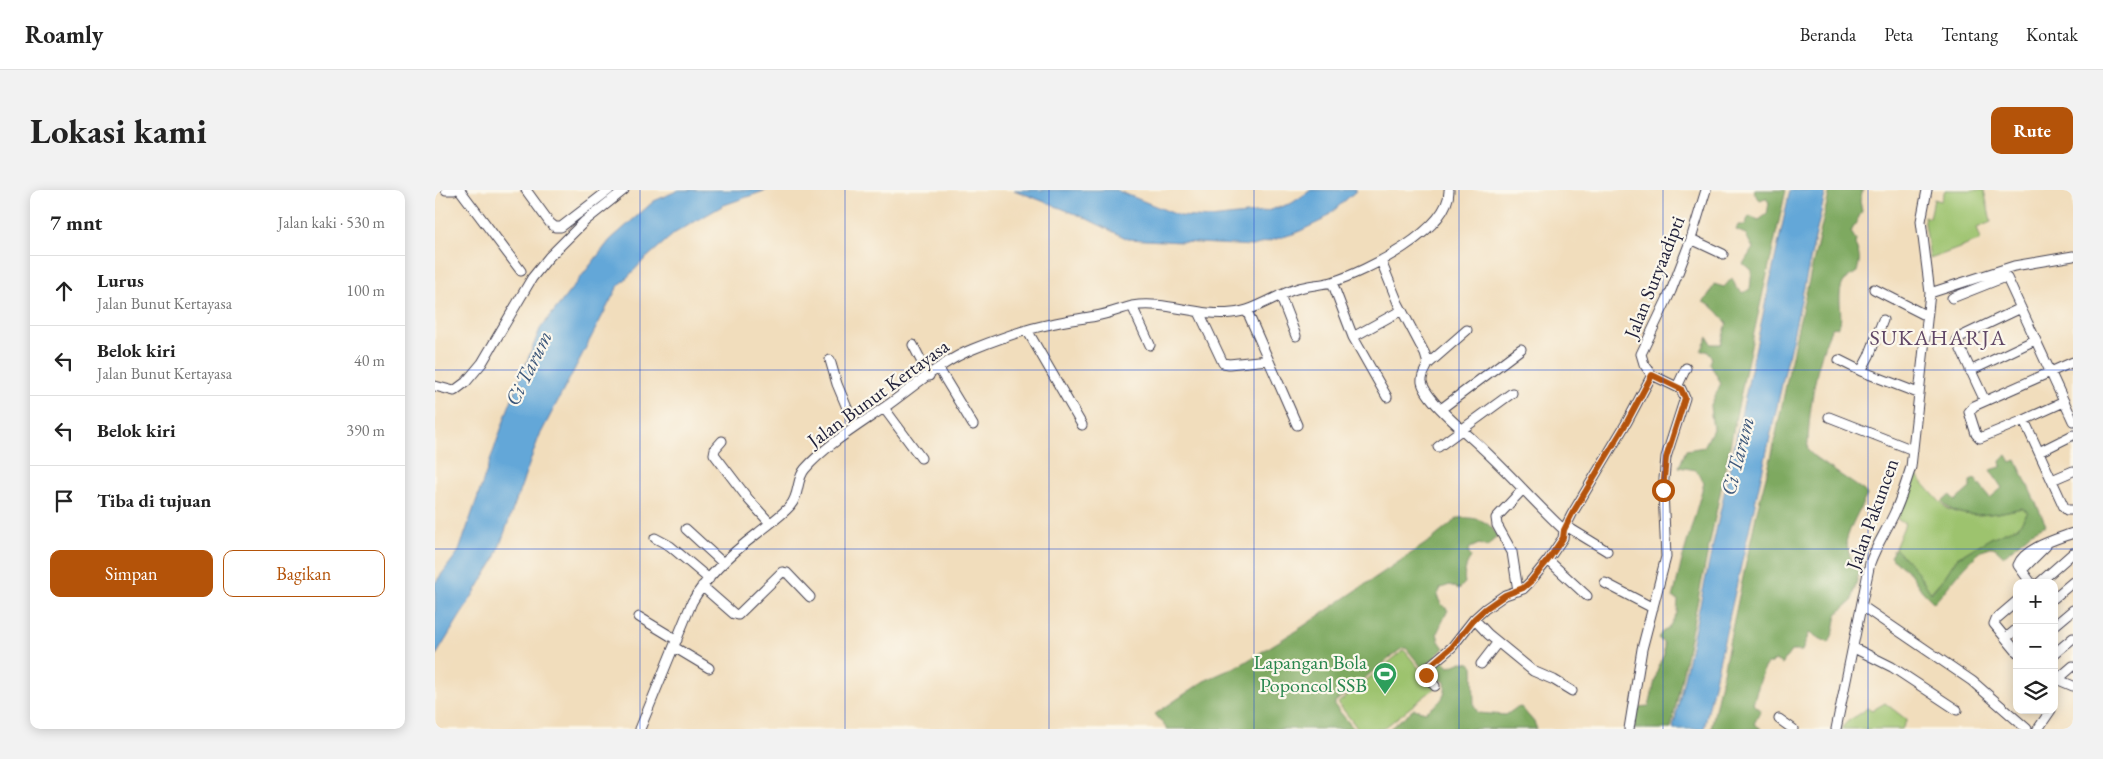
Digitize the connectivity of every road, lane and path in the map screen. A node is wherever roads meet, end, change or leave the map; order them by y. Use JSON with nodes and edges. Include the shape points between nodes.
{"nodes":[{"id":1,"x":446,"y":190,"type":"edge"},
{"id":2,"x":454,"y":190,"type":"edge"},
{"id":3,"x":460,"y":190,"type":"edge"},
{"id":4,"x":526,"y":190,"type":"edge"},
{"id":5,"x":609,"y":190,"type":"edge"},
{"id":6,"x":624,"y":190,"type":"edge"},
{"id":7,"x":1449,"y":190,"type":"edge"},
{"id":8,"x":1706,"y":190,"type":"edge"},
{"id":9,"x":1927,"y":190,"type":"edge"},
{"id":10,"x":1691,"y":239,"type":"junction"},
{"id":11,"x":1723,"y":254,"type":"dead end"},
{"id":12,"x":2073,"y":256,"type":"edge"},
{"id":13,"x":1381,"y":261,"type":"junction"},
{"id":14,"x":521,"y":271,"type":"dead end"},
{"id":15,"x":1332,"y":282,"type":"junction"},
{"id":16,"x":1874,"y":289,"type":"dead end"},
{"id":17,"x":1930,"y":293,"type":"junction"},
{"id":18,"x":1280,"y":296,"type":"junction"},
{"id":19,"x":1952,"y":298,"type":"dead end"},
{"id":20,"x":1131,"y":306,"type":"junction"},
{"id":21,"x":2021,"y":308,"type":"junction"},
{"id":22,"x":1247,"y":310,"type":"junction"},
{"id":23,"x":1402,"y":310,"type":"junction"},
{"id":24,"x":1199,"y":312,"type":"junction"},
{"id":25,"x":1927,"y":316,"type":"junction"},
{"id":26,"x":1883,"y":320,"type":"dead end"},
{"id":27,"x":1027,"y":330,"type":"junction"},
{"id":28,"x":1467,"y":330,"type":"dead end"},
{"id":29,"x":1297,"y":336,"type":"dead end"},
{"id":30,"x":1353,"y":336,"type":"junction"},
{"id":31,"x":2035,"y":340,"type":"junction"},
{"id":32,"x":1150,"y":344,"type":"dead end"},
{"id":33,"x":913,"y":345,"type":"dead end"},
{"id":34,"x":1521,"y":349,"type":"dead end"},
{"id":35,"x":2073,"y":356,"type":"edge"},
{"id":36,"x":830,"y":360,"type":"dead end"},
{"id":37,"x":1269,"y":360,"type":"junction"},
{"id":38,"x":1839,"y":360,"type":"dead end"},
{"id":39,"x":2073,"y":362,"type":"edge"},
{"id":40,"x":1428,"y":364,"type":"junction"},
{"id":41,"x":1686,"y":368,"type":"dead end"},
{"id":42,"x":2049,"y":368,"type":"junction"},
{"id":43,"x":939,"y":369,"type":"junction"},
{"id":44,"x":1861,"y":371,"type":"junction"},
{"id":45,"x":1970,"y":371,"type":"junction"},
{"id":46,"x":1652,"y":375,"type":"junction"},
{"id":47,"x":929,"y":376,"type":"junction"},
{"id":48,"x":435,"y":386,"type":"edge"},
{"id":49,"x":1677,"y":387,"type":"junction"},
{"id":50,"x":1512,"y":393,"type":"dead end"},
{"id":51,"x":1918,"y":393,"type":"junction"},
{"id":52,"x":1387,"y":398,"type":"dead end"},
{"id":53,"x":1985,"y":401,"type":"junction"},
{"id":54,"x":2064,"y":402,"type":"junction"},
{"id":55,"x":884,"y":408,"type":"junction"},
{"id":56,"x":1441,"y":409,"type":"junction"},
{"id":57,"x":1829,"y":417,"type":"dead end"},
{"id":58,"x":2024,"y":420,"type":"junction"},
{"id":59,"x":2073,"y":421,"type":"edge"},
{"id":60,"x":973,"y":425,"type":"dead end"},
{"id":61,"x":1297,"y":425,"type":"dead end"},
{"id":62,"x":1082,"y":426,"type":"dead end"},
{"id":63,"x":855,"y":427,"type":"junction"},
{"id":64,"x":1463,"y":431,"type":"junction"},
{"id":65,"x":2073,"y":435,"type":"edge"},
{"id":66,"x":722,"y":441,"type":"dead end"},
{"id":67,"x":1438,"y":447,"type":"dead end"},
{"id":68,"x":1913,"y":450,"type":"junction"},
{"id":69,"x":2039,"y":452,"type":"junction"},
{"id":70,"x":921,"y":458,"type":"dead end"},
{"id":71,"x":2073,"y":471,"type":"edge"},
{"id":72,"x":2053,"y":480,"type":"junction"},
{"id":73,"x":1523,"y":489,"type":"junction"},
{"id":74,"x":2073,"y":510,"type":"edge"},
{"id":75,"x":770,"y":523,"type":"junction"},
{"id":76,"x":686,"y":528,"type":"dead end"},
{"id":77,"x":1565,"y":528,"type":"junction"},
{"id":78,"x":2073,"y":533,"type":"edge"},
{"id":79,"x":655,"y":538,"type":"dead end"},
{"id":80,"x":1607,"y":551,"type":"dead end"},
{"id":81,"x":2073,"y":553,"type":"edge"},
{"id":82,"x":1548,"y":560,"type":"junction"},
{"id":83,"x":723,"y":563,"type":"junction"},
{"id":84,"x":2028,"y":579,"type":"edge"},
{"id":85,"x":2044,"y":579,"type":"edge"},
{"id":86,"x":2073,"y":582,"type":"edge"},
{"id":87,"x":705,"y":583,"type":"junction"},
{"id":88,"x":1605,"y":583,"type":"dead end"},
{"id":89,"x":1518,"y":591,"type":"junction"},
{"id":90,"x":2058,"y":595,"type":"edge"},
{"id":91,"x":1587,"y":596,"type":"dead end"},
{"id":92,"x":810,"y":597,"type":"dead end"},
{"id":93,"x":2013,"y":605,"type":"edge"},
{"id":94,"x":1862,"y":606,"type":"junction"},
{"id":95,"x":1653,"y":608,"type":"junction"},
{"id":96,"x":2073,"y":610,"type":"edge"},
{"id":97,"x":639,"y":617,"type":"dead end"},
{"id":98,"x":1474,"y":619,"type":"junction"},
{"id":99,"x":2056,"y":624,"type":"edge"},
{"id":100,"x":2013,"y":632,"type":"edge"},
{"id":101,"x":2006,"y":638,"type":"junction"},
{"id":102,"x":2073,"y":638,"type":"edge"},
{"id":103,"x":1498,"y":642,"type":"junction"},
{"id":104,"x":676,"y":644,"type":"junction"},
{"id":105,"x":2013,"y":647,"type":"edge"},
{"id":106,"x":1853,"y":648,"type":"junction"},
{"id":107,"x":2058,"y":651,"type":"edge"},
{"id":108,"x":1481,"y":664,"type":"dead end"},
{"id":109,"x":2073,"y":666,"type":"edge"},
{"id":110,"x":709,"y":668,"type":"dead end"},
{"id":111,"x":2058,"y":677,"type":"edge"},
{"id":112,"x":2058,"y":679,"type":"edge"},
{"id":113,"x":1435,"y":686,"type":"dead end"},
{"id":114,"x":2073,"y":686,"type":"edge"},
{"id":115,"x":1572,"y":691,"type":"dead end"},
{"id":116,"x":1957,"y":710,"type":"dead end"},
{"id":117,"x":2048,"y":714,"type":"edge"},
{"id":118,"x":1779,"y":719,"type":"dead end"},
{"id":119,"x":642,"y":729,"type":"edge"},
{"id":120,"x":1629,"y":729,"type":"edge"},
{"id":121,"x":1793,"y":729,"type":"edge"},
{"id":122,"x":1836,"y":729,"type":"edge"},
{"id":123,"x":2027,"y":729,"type":"edge"},
{"id":124,"x":2038,"y":729,"type":"edge"}],
"edges":[{"from":1,"to":2,"type":"street"},
{"from":3,"to":14,"type":"street"},
{"from":4,"to":5,"type":"street","via":[[550,223],[561,226]]},
{"from":6,"to":48,"type":"street","via":[[585,221],[532,278],[482,363],[466,382],[454,391]]},
{"from":7,"to":13,"type":"street","name":"Jalan Bunut Kertayasa","via":[[1445,206],[1423,232]]},
{"from":8,"to":10,"type":"street","name":"Jalan Suryaadipti"},
{"from":9,"to":17,"type":"street","name":"Jalan Pakuncen","via":[[1921,221]]},
{"from":10,"to":11,"type":"street"},
{"from":10,"to":46,"type":"street","name":"Jalan Suryaadipti","via":[[1641,354]]},
{"from":12,"to":17,"type":"street","via":[[2014,266]]},
{"from":13,"to":15,"type":"street","name":"Jalan Bunut Kertayasa"},
{"from":13,"to":23,"type":"street"},
{"from":15,"to":18,"type":"street","name":"Jalan Bunut Kertayasa","via":[[1297,288]]},
{"from":15,"to":30,"type":"street"},
{"from":16,"to":25,"type":"street"},
{"from":17,"to":25,"type":"street","name":"Jalan Pakuncen"},
{"from":18,"to":22,"type":"street","name":"Jalan Bunut Kertayasa"},
{"from":18,"to":29,"type":"street"},
{"from":19,"to":21,"type":"street","via":[[2005,277]]},
{"from":20,"to":24,"type":"street","name":"Jalan Bunut Kertayasa","via":[[1171,307]]},
{"from":20,"to":27,"type":"street","name":"Jalan Bunut Kertayasa"},
{"from":20,"to":32,"type":"street"},
{"from":21,"to":31,"type":"street"},
{"from":21,"to":45,"type":"street","via":[[1958,338],[1957,344]]},
{"from":22,"to":24,"type":"street","name":"Jalan Bunut Kertayasa","via":[[1233,314]]},
{"from":22,"to":37,"type":"street"},
{"from":23,"to":30,"type":"street"},
{"from":23,"to":40,"type":"street"},
{"from":24,"to":37,"type":"street","via":[[1223,363]]},
{"from":25,"to":51,"type":"street","name":"Jalan Pakuncen"},
{"from":26,"to":44,"type":"street"},
{"from":27,"to":43,"type":"street","name":"Jalan Bunut Kertayasa","via":[[971,349]]},
{"from":27,"to":62,"type":"street"},
{"from":28,"to":40,"type":"street"},
{"from":30,"to":52,"type":"street"},
{"from":31,"to":42,"type":"street"},
{"from":31,"to":45,"type":"street"},
{"from":33,"to":47,"type":"street"},
{"from":34,"to":56,"type":"street"},
{"from":35,"to":42,"type":"street"},
{"from":36,"to":63,"type":"street"},
{"from":37,"to":61,"type":"street"},
{"from":38,"to":44,"type":"street"},
{"from":39,"to":42,"type":"street"},
{"from":40,"to":56,"type":"street","via":[[1422,382]]},
{"from":41,"to":49,"type":"street"},
{"from":42,"to":53,"type":"street"},
{"from":42,"to":54,"type":"street"},
{"from":43,"to":47,"type":"street","name":"Jalan Bunut Kertayasa"},
{"from":43,"to":60,"type":"street"},
{"from":44,"to":51,"type":"street"},
{"from":45,"to":53,"type":"street"},
{"from":46,"to":49,"type":"street"},
{"from":46,"to":77,"type":"street"},
{"from":47,"to":55,"type":"street","name":"Jalan Bunut Kertayasa"},
{"from":49,"to":95,"type":"street","via":[[1685,398],[1665,464],[1667,548]]},
{"from":50,"to":64,"type":"street"},
{"from":51,"to":68,"type":"street","name":"Jalan Pakuncen"},
{"from":53,"to":58,"type":"street","via":[[1969,412],[1980,438]]},
{"from":54,"to":58,"type":"street"},
{"from":54,"to":59,"type":"street"},
{"from":55,"to":63,"type":"street","name":"Jalan Bunut Kertayasa"},
{"from":55,"to":70,"type":"street"},
{"from":56,"to":64,"type":"street"},
{"from":57,"to":68,"type":"street"},
{"from":58,"to":69,"type":"street"},
{"from":63,"to":75,"type":"street","name":"Jalan Bunut Kertayasa","via":[[801,474],[794,500]]},
{"from":64,"to":67,"type":"street"},
{"from":64,"to":73,"type":"street"},
{"from":65,"to":69,"type":"street"},
{"from":66,"to":75,"type":"street","via":[[714,454]]},
{"from":68,"to":94,"type":"street","name":"Jalan Pakuncen","via":[[1903,492],[1870,563]]},
{"from":69,"to":72,"type":"street"},
{"from":71,"to":72,"type":"street"},
{"from":72,"to":74,"type":"street","via":[[2063,506]]},
{"from":73,"to":77,"type":"street"},
{"from":73,"to":89,"type":"street","via":[[1496,518],[1512,552]]},
{"from":75,"to":83,"type":"street","name":"Jalan Bunut Kertayasa"},
{"from":76,"to":83,"type":"street"},
{"from":77,"to":80,"type":"street"},
{"from":77,"to":82,"type":"street","via":[[1563,538]]},
{"from":78,"to":84,"type":"street","via":[[2041,544],[2020,561],[2018,565]]},
{"from":79,"to":87,"type":"street","via":[[670,546]]},
{"from":81,"to":85,"type":"street"},
{"from":82,"to":89,"type":"street"},
{"from":82,"to":91,"type":"street"},
{"from":83,"to":87,"type":"street","name":"Jalan Bunut Kertayasa"},
{"from":86,"to":90,"type":"street"},
{"from":87,"to":92,"type":"street","via":[[737,615],[781,572],[787,573]]},
{"from":87,"to":104,"type":"street","name":"Jalan Bunut Kertayasa","via":[[692,602]]},
{"from":88,"to":95,"type":"street"},
{"from":89,"to":98,"type":"street","via":[[1497,600]]},
{"from":93,"to":101,"type":"street","via":[[1996,619],[1995,624]]},
{"from":94,"to":106,"type":"street","name":"Jalan Pakuncen"},
{"from":94,"to":123,"type":"street","via":[[1972,681]]},
{"from":95,"to":120,"type":"street","via":[[1637,673]]},
{"from":96,"to":99,"type":"street"},
{"from":97,"to":104,"type":"street"},
{"from":98,"to":103,"type":"street"},
{"from":98,"to":113,"type":"street","via":[[1460,638],[1426,669],[1426,675]]},
{"from":100,"to":101,"type":"street"},
{"from":101,"to":105,"type":"street"},
{"from":102,"to":107,"type":"street"},
{"from":103,"to":108,"type":"street"},
{"from":103,"to":115,"type":"street","via":[[1533,671]]},
{"from":104,"to":110,"type":"street"},
{"from":104,"to":119,"type":"street","name":"Jalan Bunut Kertayasa"},
{"from":106,"to":116,"type":"street","via":[[1893,667]]},
{"from":106,"to":122,"type":"street","name":"Jalan Pakuncen"},
{"from":109,"to":111,"type":"street"},
{"from":112,"to":114,"type":"street"},
{"from":117,"to":124,"type":"street"},
{"from":118,"to":121,"type":"street"}]}
